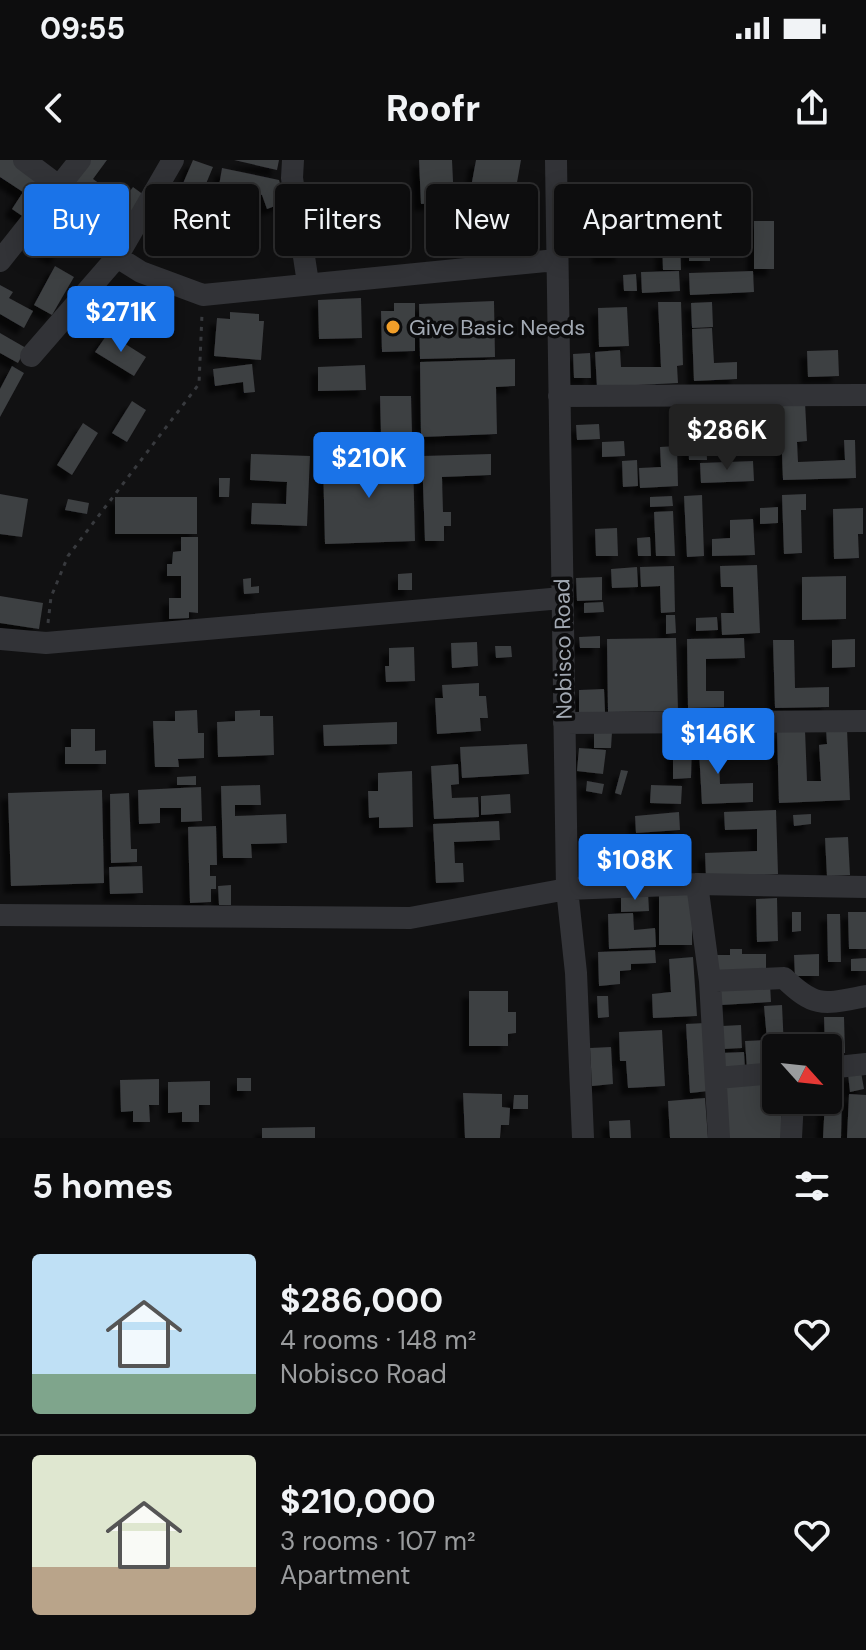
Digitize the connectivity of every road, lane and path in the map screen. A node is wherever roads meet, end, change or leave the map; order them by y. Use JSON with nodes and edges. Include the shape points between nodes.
{"nodes":[{"id":1,"x":24,"y":160,"type":"edge"},
{"id":2,"x":80,"y":160,"type":"edge"},
{"id":3,"x":173,"y":160,"type":"edge"},
{"id":4,"x":293,"y":160,"type":"edge"},
{"id":5,"x":556,"y":160,"type":"edge"},
{"id":6,"x":56,"y":184,"type":"edge"},
{"id":7,"x":62,"y":184,"type":"edge"},
{"id":8,"x":24,"y":231,"type":"edge"},
{"id":9,"x":117,"y":257,"type":"junction"},
{"id":10,"x":556,"y":260,"type":"junction"},
{"id":11,"x":0,"y":261,"type":"edge"},
{"id":12,"x":308,"y":283,"type":"junction"},
{"id":13,"x":203,"y":295,"type":"junction"},
{"id":14,"x":31,"y":356,"type":"dead end"},
{"id":15,"x":866,"y":395,"type":"edge"},
{"id":16,"x":559,"y":396,"type":"junction"},
{"id":17,"x":562,"y":598,"type":"junction"},
{"id":18,"x":0,"y":639,"type":"edge"},
{"id":19,"x":46,"y":643,"type":"junction"},
{"id":20,"x":866,"y":721,"type":"edge"},
{"id":21,"x":564,"y":723,"type":"junction"},
{"id":22,"x":697,"y":884,"type":"junction"},
{"id":23,"x":866,"y":887,"type":"edge"},
{"id":24,"x":567,"y":889,"type":"junction"},
{"id":25,"x":0,"y":915,"type":"edge"},
{"id":26,"x":710,"y":981,"type":"junction"},
{"id":27,"x":866,"y":996,"type":"edge"},
{"id":28,"x":866,"y":1064,"type":"edge"},
{"id":29,"x":842,"y":1067,"type":"edge"},
{"id":30,"x":762,"y":1074,"type":"edge"},
{"id":31,"x":717,"y":1078,"type":"junction"},
{"id":32,"x":792,"y":1114,"type":"edge"},
{"id":33,"x":583,"y":1138,"type":"edge"},
{"id":34,"x":719,"y":1138,"type":"edge"},
{"id":35,"x":791,"y":1138,"type":"edge"}],
"edges":[{"from":1,"to":6,"type":"street"},
{"from":2,"to":7,"type":"street"},
{"from":3,"to":9,"type":"street"},
{"from":4,"to":12,"type":"street"},
{"from":5,"to":10,"type":"street","name":"Nobisco Road"},
{"from":8,"to":11,"type":"street"},
{"from":9,"to":13,"type":"street","via":[[141,272]]},
{"from":9,"to":14,"type":"street"},
{"from":10,"to":12,"type":"street"},
{"from":10,"to":16,"type":"street","name":"Nobisco Road"},
{"from":12,"to":13,"type":"street"},
{"from":13,"to":19,"type":"path","via":[[199,384],[68,556],[51,597]]},
{"from":15,"to":16,"type":"street"},
{"from":16,"to":17,"type":"street","name":"Nobisco Road"},
{"from":17,"to":19,"type":"street"},
{"from":17,"to":21,"type":"street","name":"Nobisco Road"},
{"from":18,"to":19,"type":"street"},
{"from":20,"to":21,"type":"street"},
{"from":21,"to":24,"type":"street","name":"Nobisco Road"},
{"from":22,"to":23,"type":"street"},
{"from":22,"to":24,"type":"street"},
{"from":22,"to":26,"type":"street"},
{"from":24,"to":25,"type":"street","via":[[410,918]]},
{"from":24,"to":33,"type":"street","name":"Nobisco Road"},
{"from":26,"to":27,"type":"street","via":[[784,978],[803,996],[821,1003]]},
{"from":26,"to":31,"type":"street"},
{"from":28,"to":29,"type":"street"},
{"from":30,"to":31,"type":"street"},
{"from":31,"to":34,"type":"street"},
{"from":32,"to":35,"type":"street"}]}
